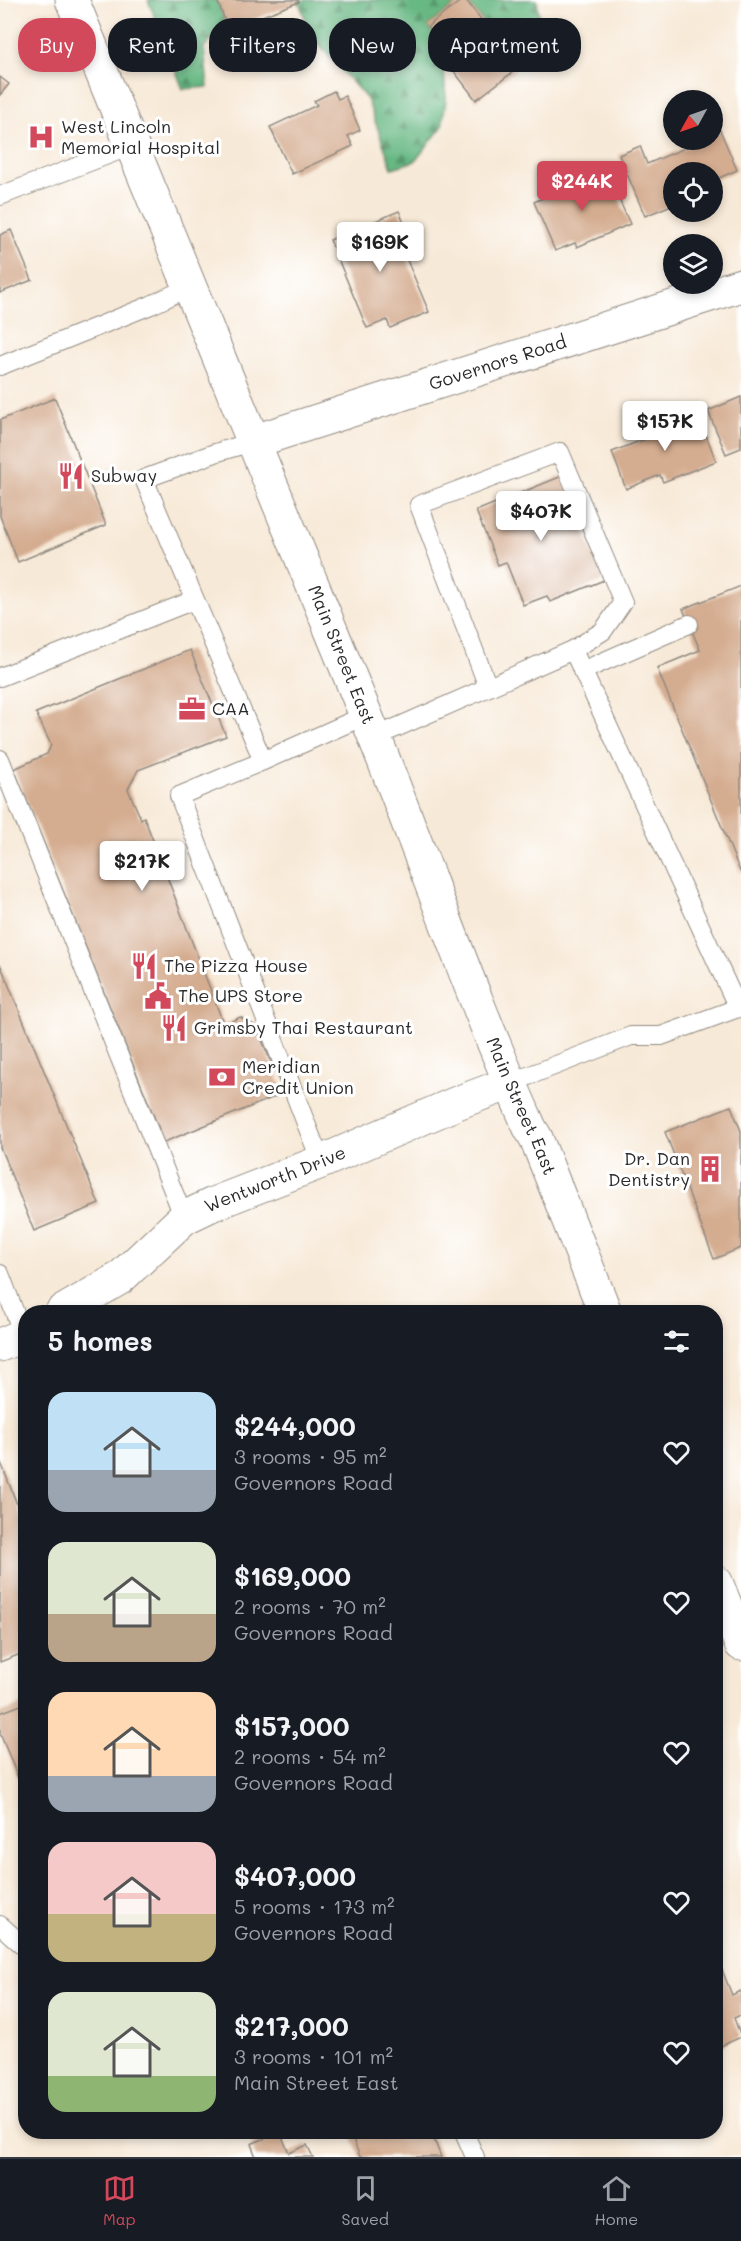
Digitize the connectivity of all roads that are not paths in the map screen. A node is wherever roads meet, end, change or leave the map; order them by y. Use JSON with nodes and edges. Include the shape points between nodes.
{"nodes":[{"id":1,"x":72,"y":0,"type":"edge"},
{"id":2,"x":131,"y":146,"type":"junction"},
{"id":3,"x":0,"y":196,"type":"edge"},
{"id":4,"x":741,"y":285,"type":"edge"},
{"id":5,"x":189,"y":287,"type":"junction"},
{"id":6,"x":0,"y":366,"type":"edge"},
{"id":7,"x":255,"y":441,"type":"junction"},
{"id":8,"x":194,"y":600,"type":"junction"},
{"id":9,"x":689,"y":624,"type":"dead end"},
{"id":10,"x":573,"y":650,"type":"junction"},
{"id":11,"x":582,"y":671,"type":"junction"},
{"id":12,"x":0,"y":677,"type":"edge"},
{"id":13,"x":488,"y":687,"type":"junction"},
{"id":14,"x":370,"y":726,"type":"junction"},
{"id":15,"x":0,"y":759,"type":"edge"},
{"id":16,"x":263,"y":761,"type":"junction"},
{"id":17,"x":510,"y":1083,"type":"junction"},
{"id":18,"x":321,"y":1162,"type":"junction"},
{"id":19,"x":184,"y":1218,"type":"junction"},
{"id":20,"x":0,"y":1274,"type":"edge"},
{"id":21,"x":74,"y":1305,"type":"edge"},
{"id":22,"x":602,"y":1305,"type":"edge"},
{"id":23,"x":18,"y":1336,"type":"edge"},
{"id":24,"x":723,"y":1599,"type":"edge"},
{"id":25,"x":741,"y":1644,"type":"edge"},
{"id":26,"x":0,"y":1925,"type":"edge"},
{"id":27,"x":18,"y":1941,"type":"edge"},
{"id":28,"x":467,"y":2139,"type":"edge"},
{"id":29,"x":475,"y":2157,"type":"edge"}],
"edges":[{"from":1,"to":2,"type":"main road","name":"Main Street East"},
{"from":2,"to":3,"type":"lane"},
{"from":2,"to":5,"type":"main road","name":"Main Street East"},
{"from":4,"to":7,"type":"main road","name":"Governors Road"},
{"from":5,"to":6,"type":"lane"},
{"from":5,"to":7,"type":"main road","name":"Main Street East"},
{"from":7,"to":8,"type":"lane","via":[[144,479]]},
{"from":7,"to":14,"type":"main road","name":"Main Street East"},
{"from":8,"to":12,"type":"lane"},
{"from":8,"to":16,"type":"lane"},
{"from":9,"to":11,"type":"lane"},
{"from":10,"to":11,"type":"lane"},
{"from":10,"to":13,"type":"lane"},
{"from":10,"to":13,"type":"lane","via":[[603,631],[622,602],[560,452],[419,505]]},
{"from":11,"to":17,"type":"lane","via":[[738,1008],[661,1036],[632,1036]]},
{"from":13,"to":14,"type":"lane"},
{"from":14,"to":16,"type":"lane"},
{"from":14,"to":17,"type":"main road","name":"Main Street East"},
{"from":15,"to":19,"type":"lane"},
{"from":16,"to":18,"type":"lane","via":[[178,796]]},
{"from":17,"to":18,"type":"main road","name":"Wentworth Drive"},
{"from":17,"to":22,"type":"main road","name":"Main Street East"},
{"from":18,"to":19,"type":"main road","name":"Wentworth Drive"},
{"from":19,"to":21,"type":"main road","name":"Wentworth Drive","via":[[120,1278]]},
{"from":20,"to":23,"type":"lane"},
{"from":24,"to":25,"type":"main road"},
{"from":26,"to":27,"type":"lane"},
{"from":28,"to":29,"type":"lane"}]}
